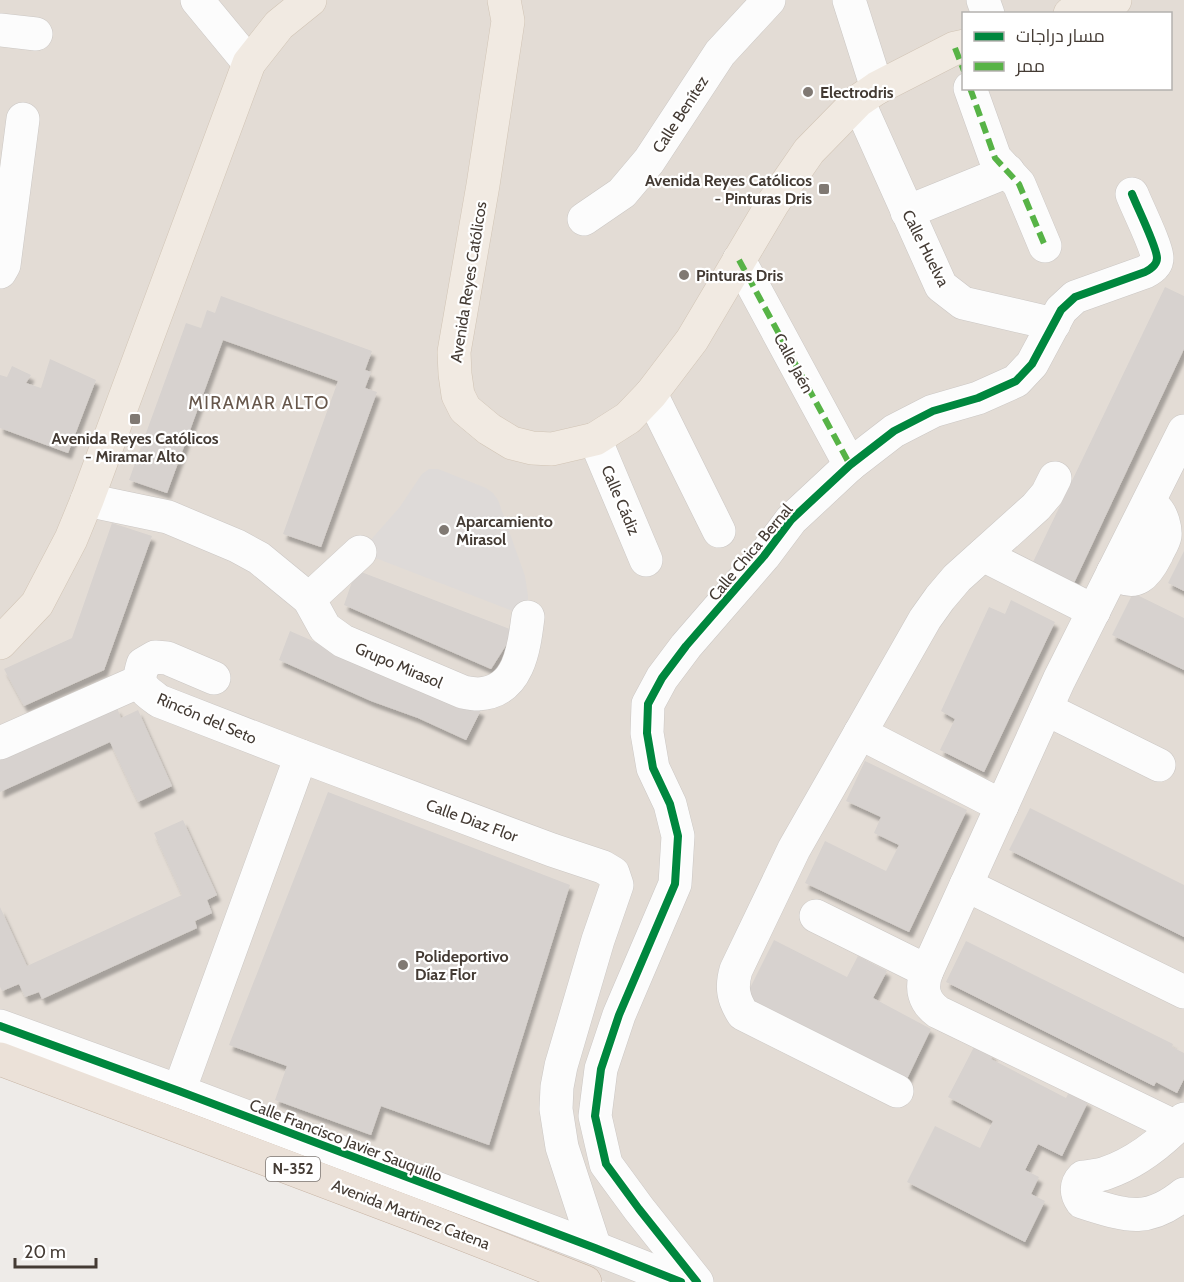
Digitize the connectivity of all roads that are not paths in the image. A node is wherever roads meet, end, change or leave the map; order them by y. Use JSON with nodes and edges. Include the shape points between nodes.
{"nodes":[{"id":1,"x":198,"y":0,"type":"edge"},
{"id":2,"x":310,"y":0,"type":"edge"},
{"id":3,"x":504,"y":0,"type":"edge"},
{"id":4,"x":769,"y":0,"type":"edge"},
{"id":5,"x":849,"y":0,"type":"edge"},
{"id":6,"x":1115,"y":0,"type":"edge"},
{"id":7,"x":1076,"y":12,"type":"edge"},
{"id":8,"x":0,"y":30,"type":"edge"},
{"id":9,"x":36,"y":34,"type":"dead end"},
{"id":10,"x":961,"y":55,"type":"edge"},
{"id":11,"x":249,"y":63,"type":"junction"},
{"id":12,"x":971,"y":90,"type":"edge"},
{"id":13,"x":867,"y":95,"type":"junction"},
{"id":14,"x":21,"y":118,"type":"edge"},
{"id":15,"x":1008,"y":171,"type":"junction"},
{"id":16,"x":7,"y":179,"type":"edge"},
{"id":17,"x":1132,"y":194,"type":"dead end"},
{"id":18,"x":907,"y":212,"type":"junction"},
{"id":19,"x":584,"y":219,"type":"dead end"},
{"id":20,"x":1045,"y":246,"type":"dead end"},
{"id":21,"x":739,"y":260,"type":"junction"},
{"id":22,"x":0,"y":272,"type":"edge"},
{"id":23,"x":1054,"y":324,"type":"junction"},
{"id":24,"x":651,"y":394,"type":"junction"},
{"id":25,"x":1184,"y":431,"type":"edge"},
{"id":26,"x":595,"y":439,"type":"junction"},
{"id":27,"x":850,"y":465,"type":"junction"},
{"id":28,"x":1055,"y":478,"type":"dead end"},
{"id":29,"x":87,"y":500,"type":"junction"},
{"id":30,"x":719,"y":531,"type":"dead end"},
{"id":31,"x":360,"y":552,"type":"dead end"},
{"id":32,"x":983,"y":555,"type":"junction"},
{"id":33,"x":646,"y":560,"type":"dead end"},
{"id":34,"x":309,"y":599,"type":"junction"},
{"id":35,"x":1094,"y":610,"type":"junction"},
{"id":36,"x":528,"y":617,"type":"dead end"},
{"id":37,"x":0,"y":643,"type":"edge"},
{"id":38,"x":214,"y":678,"type":"dead end"},
{"id":39,"x":140,"y":681,"type":"junction"},
{"id":40,"x":1046,"y":709,"type":"junction"},
{"id":41,"x":860,"y":733,"type":"junction"},
{"id":42,"x":0,"y":743,"type":"edge"},
{"id":43,"x":301,"y":756,"type":"junction"},
{"id":44,"x":1159,"y":765,"type":"dead end"},
{"id":45,"x":1002,"y":806,"type":"junction"},
{"id":46,"x":966,"y":885,"type":"junction"},
{"id":47,"x":816,"y":916,"type":"dead end"},
{"id":48,"x":927,"y":971,"type":"junction"},
{"id":49,"x":1184,"y":992,"type":"edge"},
{"id":50,"x":0,"y":1026,"type":"edge"},
{"id":51,"x":0,"y":1059,"type":"edge"},
{"id":52,"x":179,"y":1091,"type":"junction"},
{"id":53,"x":897,"y":1091,"type":"dead end"},
{"id":54,"x":1180,"y":1123,"type":"edge"},
{"id":55,"x":1184,"y":1194,"type":"edge"},
{"id":56,"x":595,"y":1248,"type":"junction"},
{"id":57,"x":585,"y":1282,"type":"edge"},
{"id":58,"x":681,"y":1282,"type":"edge"},
{"id":59,"x":697,"y":1282,"type":"edge"}],
"edges":[{"from":1,"to":11,"type":"street"},
{"from":2,"to":11,"type":"main road","via":[[279,26]]},
{"from":3,"to":26,"type":"main road","name":"Avenida Reyes Católicos","via":[[508,21],[454,352],[458,395],[465,409],[512,443],[552,449]]},
{"from":4,"to":19,"type":"street","name":"Calle Benítez","via":[[720,53],[649,161],[622,193]]},
{"from":5,"to":13,"type":"street","name":"Calle Huelva"},
{"from":6,"to":7,"type":"main road"},
{"from":8,"to":9,"type":"street"},
{"from":10,"to":13,"type":"main road","name":"Avenida Reyes Católicos"},
{"from":11,"to":29,"type":"main road"},
{"from":12,"to":15,"type":"street","via":[[995,159]]},
{"from":13,"to":18,"type":"street","name":"Calle Huelva","via":[[873,132]]},
{"from":13,"to":21,"type":"main road","name":"Avenida Reyes Católicos","via":[[808,151]]},
{"from":14,"to":16,"type":"street"},
{"from":15,"to":18,"type":"street"},
{"from":15,"to":20,"type":"street","via":[[1019,184]]},
{"from":16,"to":22,"type":"street","via":[[4,266]]},
{"from":17,"to":23,"type":"street","name":"Calle Chica Bernal","via":[[1155,249],[1157,260],[1153,267],[1075,297],[1061,310]]},
{"from":18,"to":23,"type":"street","name":"Calle Huelva","via":[[941,286],[949,293],[963,303]]},
{"from":21,"to":24,"type":"main road","name":"Avenida Reyes Católicos","via":[[692,340]]},
{"from":21,"to":27,"type":"street","name":"Calle Jaén"},
{"from":23,"to":27,"type":"street","name":"Calle Chica Bernal","via":[[1032,364],[1016,381],[978,398],[933,411],[894,431]]},
{"from":24,"to":26,"type":"main road","name":"Avenida Reyes Católicos","via":[[628,418]]},
{"from":24,"to":30,"type":"street"},
{"from":25,"to":35,"type":"street"},
{"from":26,"to":33,"type":"street","name":"Calle Cádiz"},
{"from":27,"to":59,"type":"street","name":"Calle Chica Bernal","via":[[791,520],[686,646],[648,704],[647,733],[653,768],[670,804],[678,836],[675,884],[619,1015],[601,1069],[595,1116],[606,1164]]},
{"from":28,"to":32,"type":"street","via":[[1036,507]]},
{"from":29,"to":34,"type":"street","via":[[168,517],[237,546],[259,558]]},
{"from":29,"to":37,"type":"main road","via":[[37,604]]},
{"from":31,"to":34,"type":"street"},
{"from":32,"to":35,"type":"street"},
{"from":32,"to":41,"type":"street","via":[[957,578],[925,619]]},
{"from":34,"to":36,"type":"street","name":"Grupo Mirasol","via":[[325,628],[343,641],[463,692],[478,694],[495,690],[517,669]]},
{"from":35,"to":40,"type":"street"},
{"from":38,"to":39,"type":"street","name":"Rincón del Seto","via":[[168,658],[155,657],[143,664]]},
{"from":39,"to":42,"type":"street"},
{"from":39,"to":43,"type":"street","name":"Rincón del Seto","via":[[159,701]]},
{"from":40,"to":44,"type":"street"},
{"from":40,"to":45,"type":"street"},
{"from":41,"to":45,"type":"street"},
{"from":41,"to":53,"type":"street","via":[[794,849],[736,970],[732,987],[744,1014]]},
{"from":43,"to":52,"type":"street"},
{"from":43,"to":56,"type":"street","name":"Calle Diaz Flor","via":[[613,873],[617,885],[557,1087],[562,1147]]},
{"from":45,"to":46,"type":"street"},
{"from":46,"to":48,"type":"street"},
{"from":46,"to":49,"type":"street"},
{"from":47,"to":48,"type":"street"},
{"from":48,"to":54,"type":"street","via":[[924,994],[938,1012]]},
{"from":50,"to":52,"type":"street","name":"Calle Francisco Javier Sauquillo"},
{"from":51,"to":57,"type":"highway","name":"Avenida Martinez Catena","number":"N-352"},
{"from":52,"to":56,"type":"street","name":"Calle Francisco Javier Sauquillo"},
{"from":54,"to":55,"type":"street","via":[[1125,1165],[1106,1174],[1083,1177],[1077,1191],[1082,1202],[1124,1215],[1148,1214]]},
{"from":56,"to":58,"type":"street","name":"Calle Francisco Javier Sauquillo"}]}
